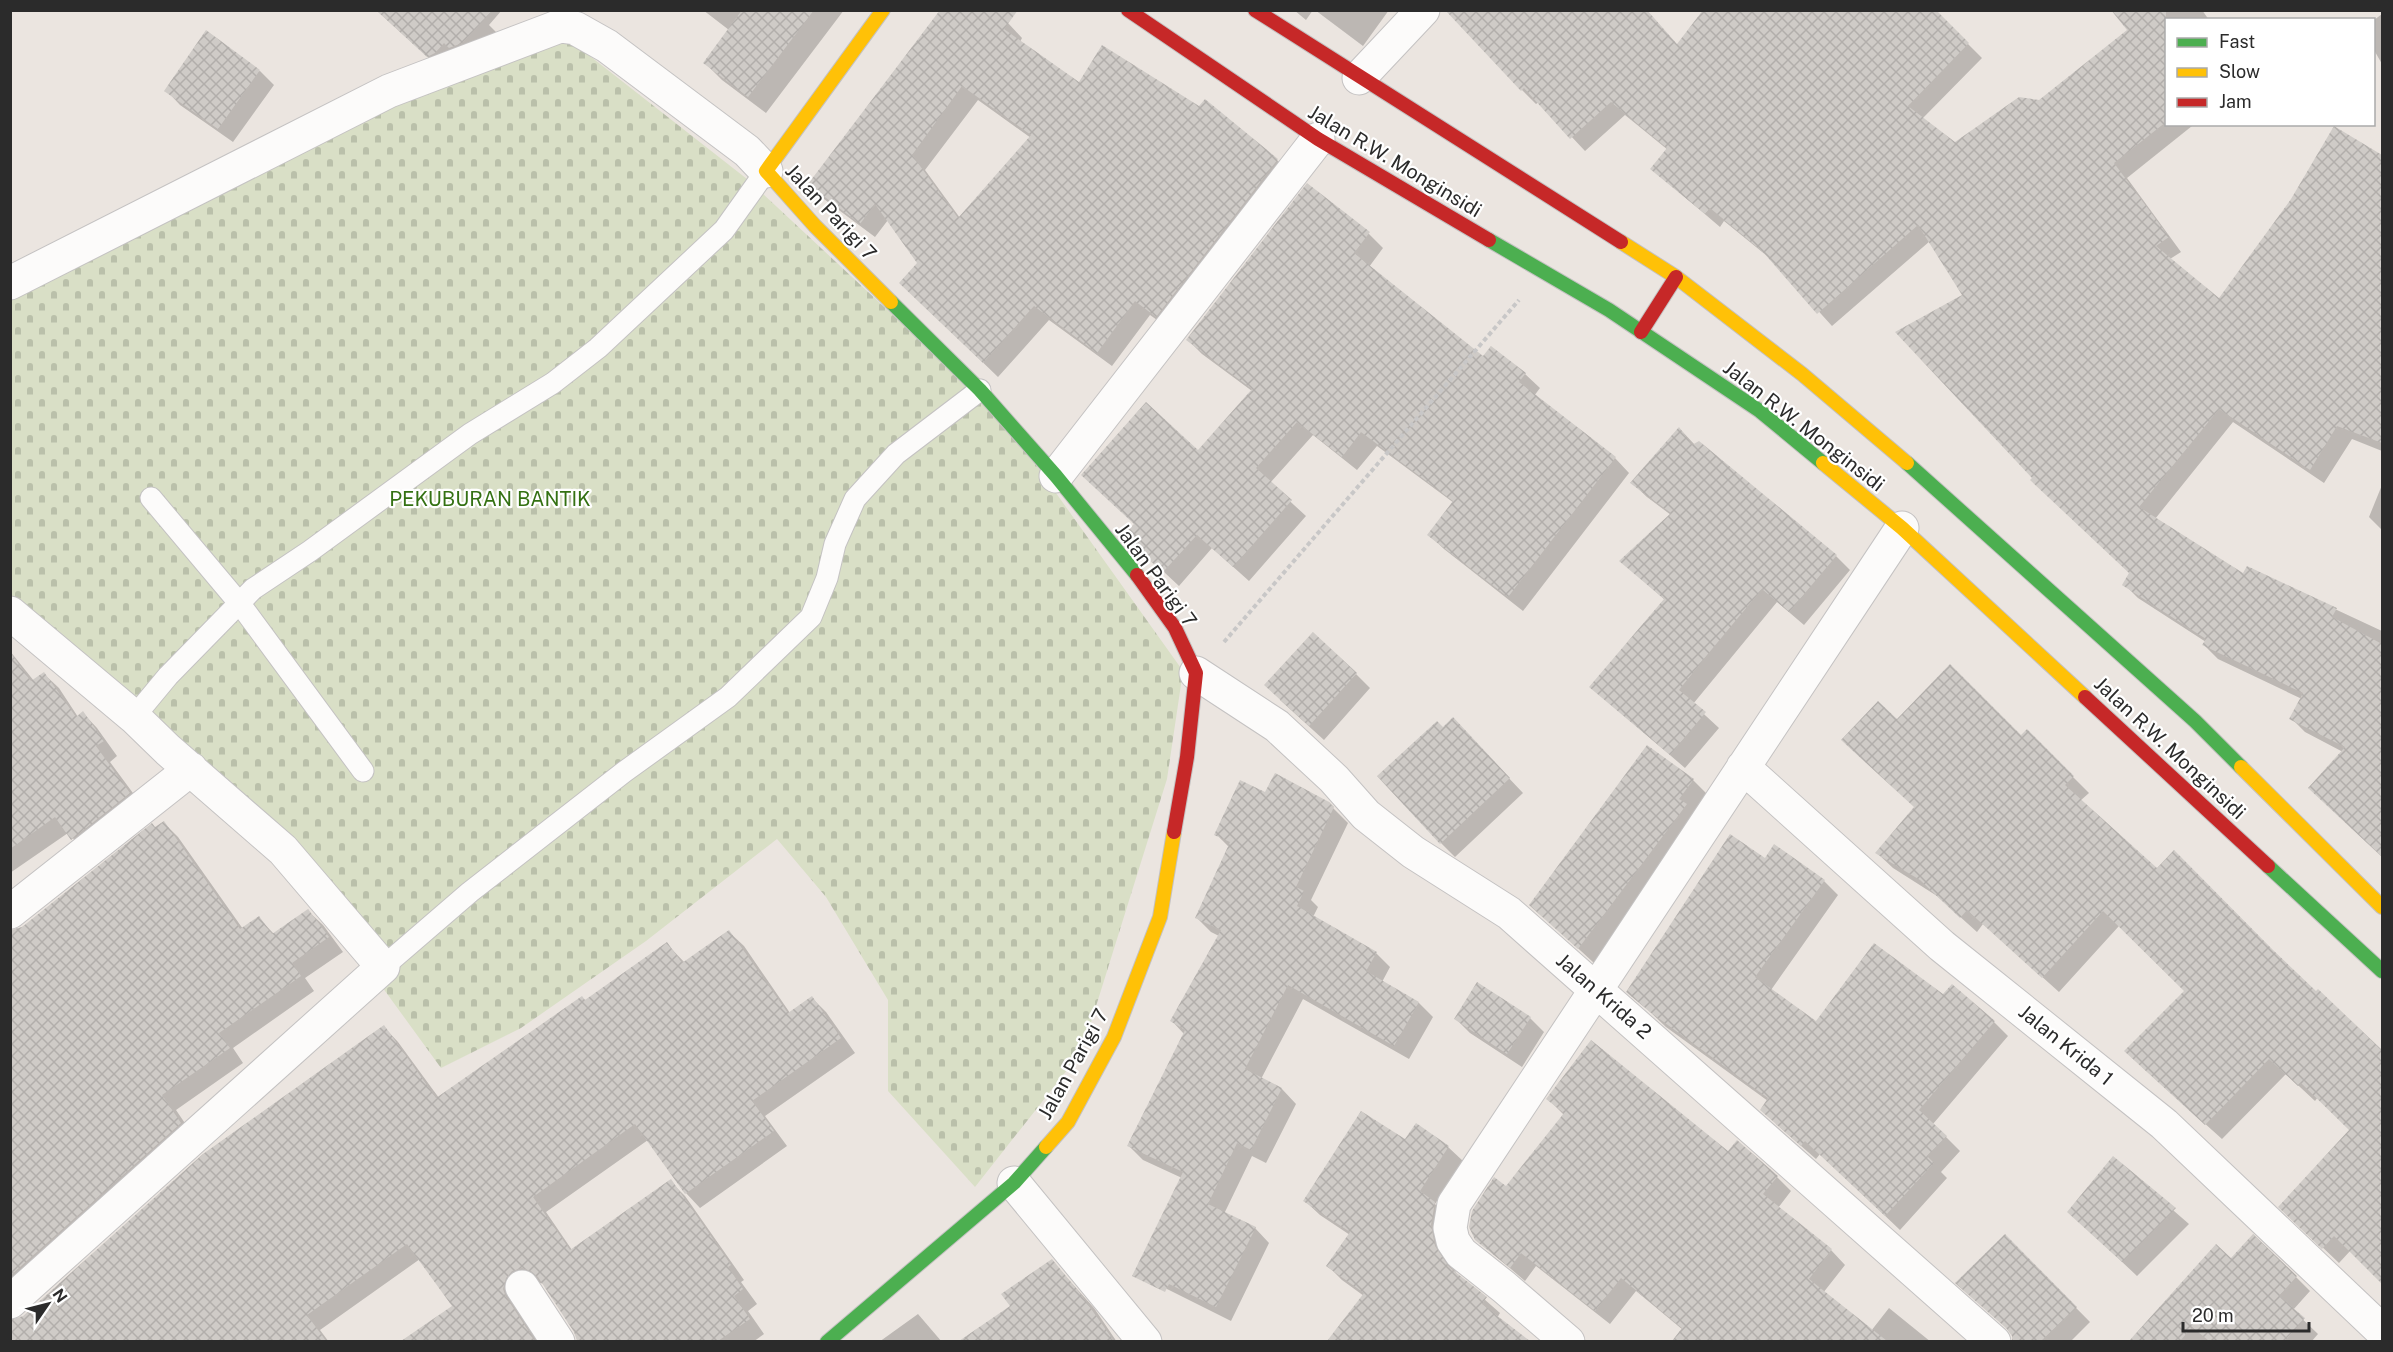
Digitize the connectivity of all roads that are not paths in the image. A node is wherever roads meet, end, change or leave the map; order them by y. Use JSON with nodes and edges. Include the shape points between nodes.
{"nodes":[{"id":1,"x":883,"y":10,"type":"edge"},
{"id":2,"x":1128,"y":10,"type":"edge"},
{"id":3,"x":1255,"y":10,"type":"edge"},
{"id":4,"x":1423,"y":10,"type":"edge"},
{"id":5,"x":1359,"y":78,"type":"junction"},
{"id":6,"x":1318,"y":139,"type":"junction"},
{"id":7,"x":766,"y":171,"type":"junction"},
{"id":8,"x":1676,"y":277,"type":"junction"},
{"id":9,"x":10,"y":283,"type":"edge"},
{"id":10,"x":1641,"y":332,"type":"junction"},
{"id":11,"x":980,"y":390,"type":"junction"},
{"id":12,"x":1056,"y":476,"type":"junction"},
{"id":13,"x":151,"y":498,"type":"dead end"},
{"id":14,"x":1902,"y":528,"type":"junction"},
{"id":15,"x":240,"y":604,"type":"junction"},
{"id":16,"x":10,"y":613,"type":"edge"},
{"id":17,"x":1196,"y":673,"type":"junction"},
{"id":18,"x":134,"y":717,"type":"junction"},
{"id":19,"x":1743,"y":767,"type":"junction"},
{"id":20,"x":191,"y":770,"type":"junction"},
{"id":21,"x":363,"y":771,"type":"dead end"},
{"id":22,"x":2382,"y":907,"type":"edge"},
{"id":23,"x":10,"y":912,"type":"edge"},
{"id":24,"x":383,"y":968,"type":"junction"},
{"id":25,"x":2382,"y":970,"type":"edge"},
{"id":26,"x":1597,"y":989,"type":"junction"},
{"id":27,"x":1014,"y":1183,"type":"junction"},
{"id":28,"x":522,"y":1287,"type":"dead end"},
{"id":29,"x":10,"y":1302,"type":"edge"},
{"id":30,"x":2382,"y":1331,"type":"edge"},
{"id":31,"x":844,"y":1336,"type":"edge"},
{"id":32,"x":558,"y":1341,"type":"edge"},
{"id":33,"x":1145,"y":1341,"type":"edge"},
{"id":34,"x":1568,"y":1341,"type":"edge"},
{"id":35,"x":1994,"y":1341,"type":"edge"}],
"edges":[{"from":1,"to":7,"type":"main road","name":"Jalan Parigi 7"},
{"from":2,"to":6,"type":"main road","name":"Jalan R.W. Monginsidi"},
{"from":3,"to":5,"type":"main road","name":"Jalan R.W. Monginsidi"},
{"from":4,"to":5,"type":"street"},
{"from":5,"to":8,"type":"main road","name":"Jalan R.W. Monginsidi"},
{"from":6,"to":10,"type":"main road","name":"Jalan R.W. Monginsidi"},
{"from":6,"to":12,"type":"street"},
{"from":7,"to":9,"type":"street","via":[[747,151],[606,46],[575,28],[560,26],[389,91]]},
{"from":7,"to":11,"type":"main road","name":"Jalan Parigi 7","via":[[815,226]]},
{"from":7,"to":15,"type":"lane","via":[[724,231],[598,348],[253,589]]},
{"from":8,"to":10,"type":"main road"},
{"from":8,"to":22,"type":"main road","name":"Jalan R.W. Monginsidi","via":[[1857,419],[2195,721]]},
{"from":10,"to":14,"type":"main road","name":"Jalan R.W. Monginsidi","via":[[1760,411]]},
{"from":11,"to":12,"type":"main road","name":"Jalan Parigi 7"},
{"from":11,"to":24,"type":"lane","via":[[896,454],[855,499],[835,544],[827,578],[811,617],[728,697],[470,892]]},
{"from":12,"to":17,"type":"main road","name":"Jalan Parigi 7","via":[[1143,582],[1174,627]]},
{"from":13,"to":15,"type":"lane"},
{"from":14,"to":19,"type":"street"},
{"from":14,"to":25,"type":"main road","name":"Jalan R.W. Monginsidi"},
{"from":15,"to":18,"type":"lane","via":[[168,676]]},
{"from":15,"to":21,"type":"lane"},
{"from":16,"to":18,"type":"street"},
{"from":17,"to":26,"type":"street","name":"Jalan Krida 2","via":[[1277,726],[1366,815],[1413,852],[1495,905]]},
{"from":17,"to":27,"type":"main road","name":"Jalan Parigi 7","via":[[1187,757],[1160,917],[1114,1037],[1068,1122]]},
{"from":18,"to":20,"type":"street"},
{"from":19,"to":26,"type":"street"},
{"from":19,"to":30,"type":"street","name":"Jalan Krida 1","via":[[1942,946],[2164,1124]]},
{"from":20,"to":23,"type":"street"},
{"from":20,"to":24,"type":"street","via":[[283,850]]},
{"from":24,"to":29,"type":"street"},
{"from":26,"to":34,"type":"street","via":[[1454,1204],[1450,1228],[1461,1253]]},
{"from":26,"to":35,"type":"street","name":"Jalan Krida 2"},
{"from":27,"to":31,"type":"main road","name":"Jalan Parigi 7"},
{"from":27,"to":33,"type":"street"},
{"from":28,"to":32,"type":"street"}]}
